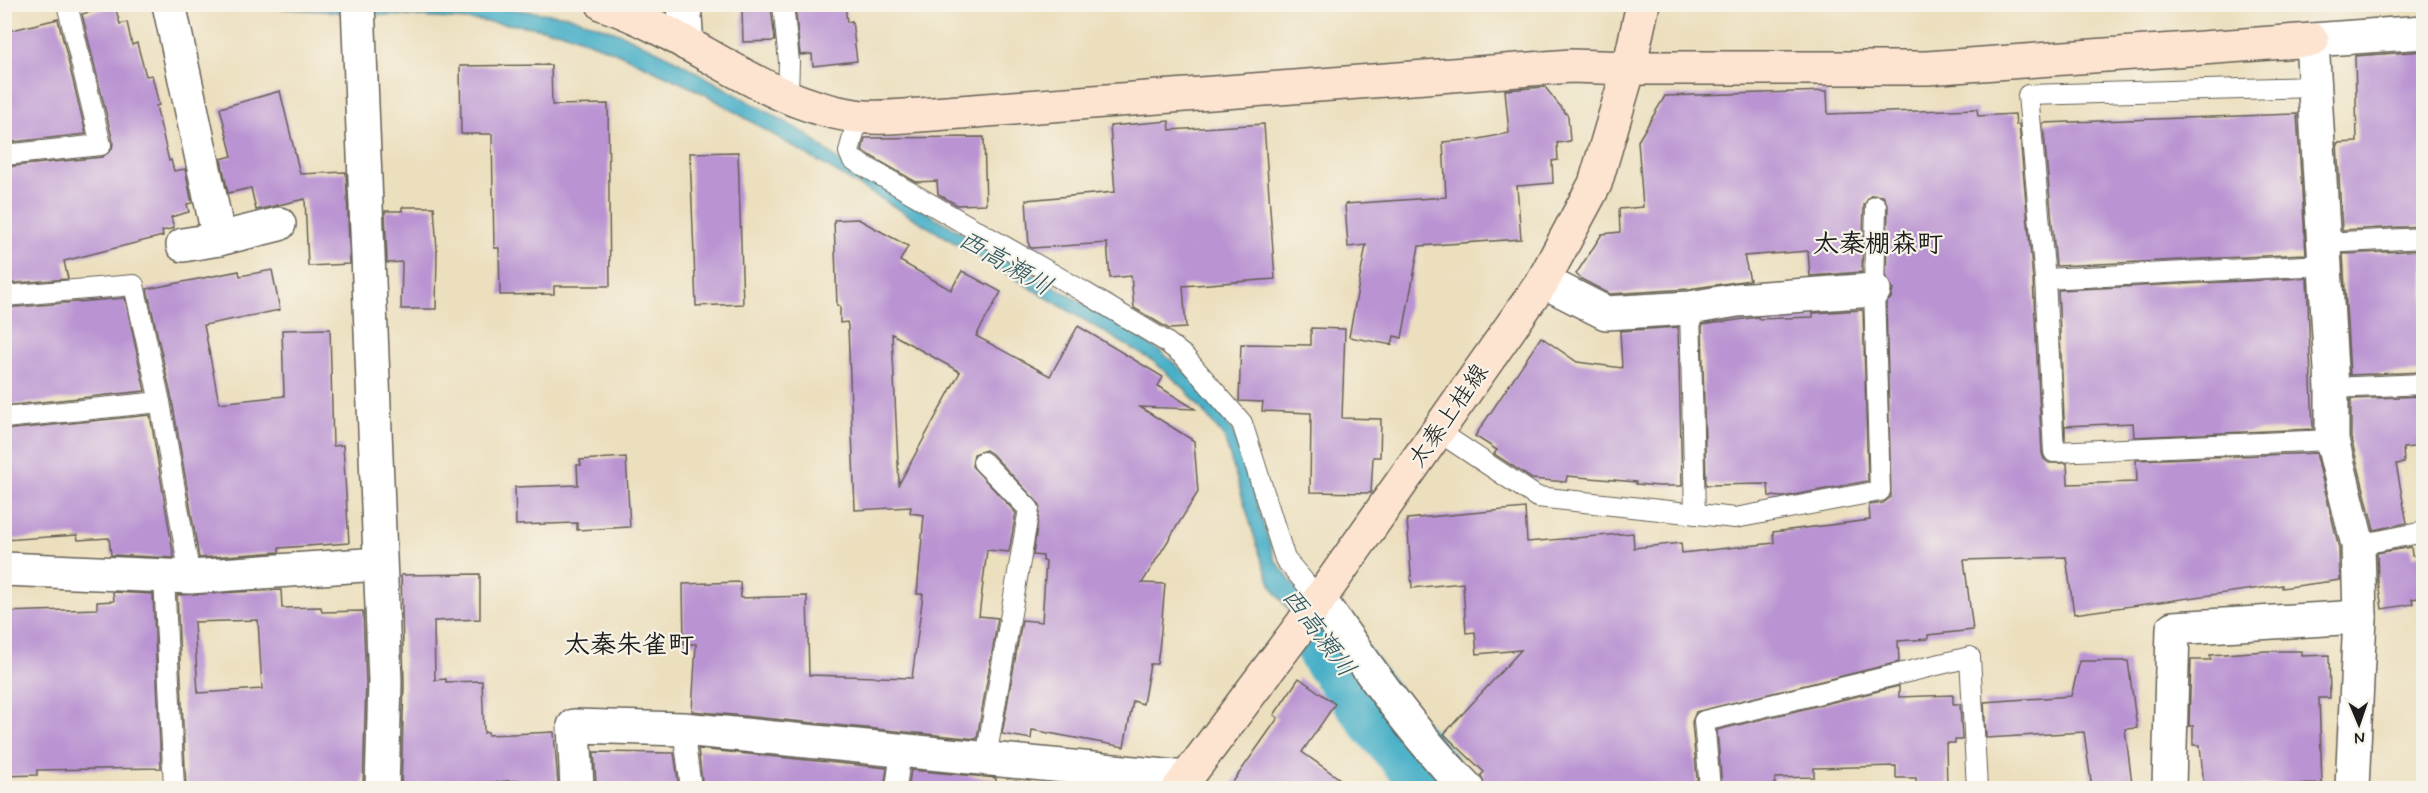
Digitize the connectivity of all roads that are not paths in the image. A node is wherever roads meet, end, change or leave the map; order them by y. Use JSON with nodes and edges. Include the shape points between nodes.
{"nodes":[{"id":1,"x":67,"y":4,"type":"edge"},
{"id":2,"x":603,"y":4,"type":"edge"},
{"id":3,"x":684,"y":4,"type":"edge"},
{"id":4,"x":783,"y":4,"type":"edge"},
{"id":5,"x":1643,"y":4,"type":"edge"},
{"id":6,"x":169,"y":8,"type":"edge"},
{"id":7,"x":357,"y":10,"type":"edge"},
{"id":8,"x":2424,"y":32,"type":"edge"},
{"id":9,"x":2312,"y":40,"type":"junction"},
{"id":10,"x":687,"y":44,"type":"junction"},
{"id":11,"x":1629,"y":68,"type":"junction"},
{"id":12,"x":2314,"y":87,"type":"junction"},
{"id":13,"x":788,"y":95,"type":"junction"},
{"id":14,"x":858,"y":117,"type":"junction"},
{"id":15,"x":4,"y":155,"type":"edge"},
{"id":16,"x":1876,"y":206,"type":"dead end"},
{"id":17,"x":279,"y":224,"type":"dead end"},
{"id":18,"x":2424,"y":238,"type":"edge"},
{"id":19,"x":219,"y":239,"type":"junction"},
{"id":20,"x":183,"y":245,"type":"dead end"},
{"id":21,"x":2324,"y":254,"type":"junction"},
{"id":22,"x":2045,"y":279,"type":"junction"},
{"id":23,"x":1544,"y":281,"type":"junction"},
{"id":24,"x":1874,"y":290,"type":"junction"},
{"id":25,"x":4,"y":296,"type":"edge"},
{"id":26,"x":1690,"y":308,"type":"junction"},
{"id":27,"x":2424,"y":384,"type":"edge"},
{"id":28,"x":2332,"y":388,"type":"junction"},
{"id":29,"x":160,"y":402,"type":"junction"},
{"id":30,"x":4,"y":418,"type":"edge"},
{"id":31,"x":1439,"y":432,"type":"junction"},
{"id":32,"x":2332,"y":440,"type":"junction"},
{"id":33,"x":983,"y":462,"type":"dead end"},
{"id":34,"x":1695,"y":514,"type":"junction"},
{"id":35,"x":2424,"y":532,"type":"edge"},
{"id":36,"x":2358,"y":545,"type":"junction"},
{"id":37,"x":379,"y":564,"type":"junction"},
{"id":38,"x":4,"y":569,"type":"edge"},
{"id":39,"x":177,"y":576,"type":"junction"},
{"id":40,"x":1310,"y":611,"type":"junction"},
{"id":41,"x":2360,"y":617,"type":"junction"},
{"id":42,"x":683,"y":729,"type":"junction"},
{"id":43,"x":901,"y":751,"type":"junction"},
{"id":44,"x":986,"y":758,"type":"junction"},
{"id":45,"x":1183,"y":783,"type":"edge"},
{"id":46,"x":174,"y":789,"type":"edge"},
{"id":47,"x":382,"y":789,"type":"edge"},
{"id":48,"x":578,"y":789,"type":"edge"},
{"id":49,"x":691,"y":789,"type":"edge"},
{"id":50,"x":896,"y":789,"type":"edge"},
{"id":51,"x":1467,"y":789,"type":"edge"},
{"id":52,"x":1710,"y":789,"type":"edge"},
{"id":53,"x":1977,"y":789,"type":"edge"},
{"id":54,"x":2169,"y":789,"type":"edge"},
{"id":55,"x":2352,"y":789,"type":"edge"}],
"edges":[{"from":1,"to":15,"type":"lane","via":[[101,145]]},
{"from":2,"to":10,"type":"street","via":[[632,14]]},
{"from":3,"to":10,"type":"street"},
{"from":4,"to":13,"type":"lane"},
{"from":5,"to":11,"type":"street","name":"太秦上桂線"},
{"from":6,"to":19,"type":"street"},
{"from":7,"to":37,"type":"street"},
{"from":8,"to":9,"type":"street"},
{"from":9,"to":11,"type":"street","via":[[1927,68]]},
{"from":9,"to":12,"type":"street"},
{"from":10,"to":13,"type":"street"},
{"from":11,"to":14,"type":"street","via":[[1571,66]]},
{"from":11,"to":23,"type":"street","name":"太秦上桂線","via":[[1594,184]]},
{"from":12,"to":21,"type":"street"},
{"from":12,"to":22,"type":"lane","via":[[2028,96]]},
{"from":13,"to":14,"type":"street","via":[[817,108]]},
{"from":14,"to":40,"type":"lane","via":[[849,152],[852,159],[1084,292],[1184,356],[1242,423],[1285,559]]},
{"from":16,"to":24,"type":"lane"},
{"from":17,"to":19,"type":"street"},
{"from":18,"to":21,"type":"lane"},
{"from":19,"to":20,"type":"street"},
{"from":21,"to":22,"type":"lane"},
{"from":21,"to":28,"type":"street"},
{"from":22,"to":32,"type":"lane","via":[[2054,452]]},
{"from":23,"to":26,"type":"street","via":[[1606,313]]},
{"from":23,"to":31,"type":"street","name":"太秦上桂線"},
{"from":24,"to":26,"type":"street","via":[[1737,300]]},
{"from":24,"to":34,"type":"lane","via":[[1880,491],[1735,518]]},
{"from":25,"to":29,"type":"lane","via":[[134,285]]},
{"from":26,"to":34,"type":"lane"},
{"from":27,"to":28,"type":"lane"},
{"from":28,"to":32,"type":"street"},
{"from":29,"to":30,"type":"lane"},
{"from":29,"to":39,"type":"lane"},
{"from":31,"to":34,"type":"lane","via":[[1538,497]]},
{"from":31,"to":40,"type":"street","name":"太秦上桂線"},
{"from":32,"to":36,"type":"street"},
{"from":33,"to":44,"type":"lane","via":[[1029,509]]},
{"from":35,"to":36,"type":"lane"},
{"from":36,"to":41,"type":"street"},
{"from":37,"to":39,"type":"street"},
{"from":37,"to":47,"type":"street","via":[[385,682]]},
{"from":38,"to":39,"type":"street"},
{"from":39,"to":46,"type":"lane"},
{"from":40,"to":45,"type":"street","name":"太秦上桂線"},
{"from":40,"to":51,"type":"street"},
{"from":41,"to":54,"type":"street","via":[[2173,628]]},
{"from":41,"to":55,"type":"street"},
{"from":42,"to":43,"type":"street"},
{"from":42,"to":48,"type":"street","via":[[574,726]]},
{"from":42,"to":49,"type":"lane"},
{"from":43,"to":44,"type":"street"},
{"from":43,"to":50,"type":"lane"},
{"from":44,"to":45,"type":"street"},
{"from":52,"to":53,"type":"lane","via":[[1704,721],[1970,657]]}]}
